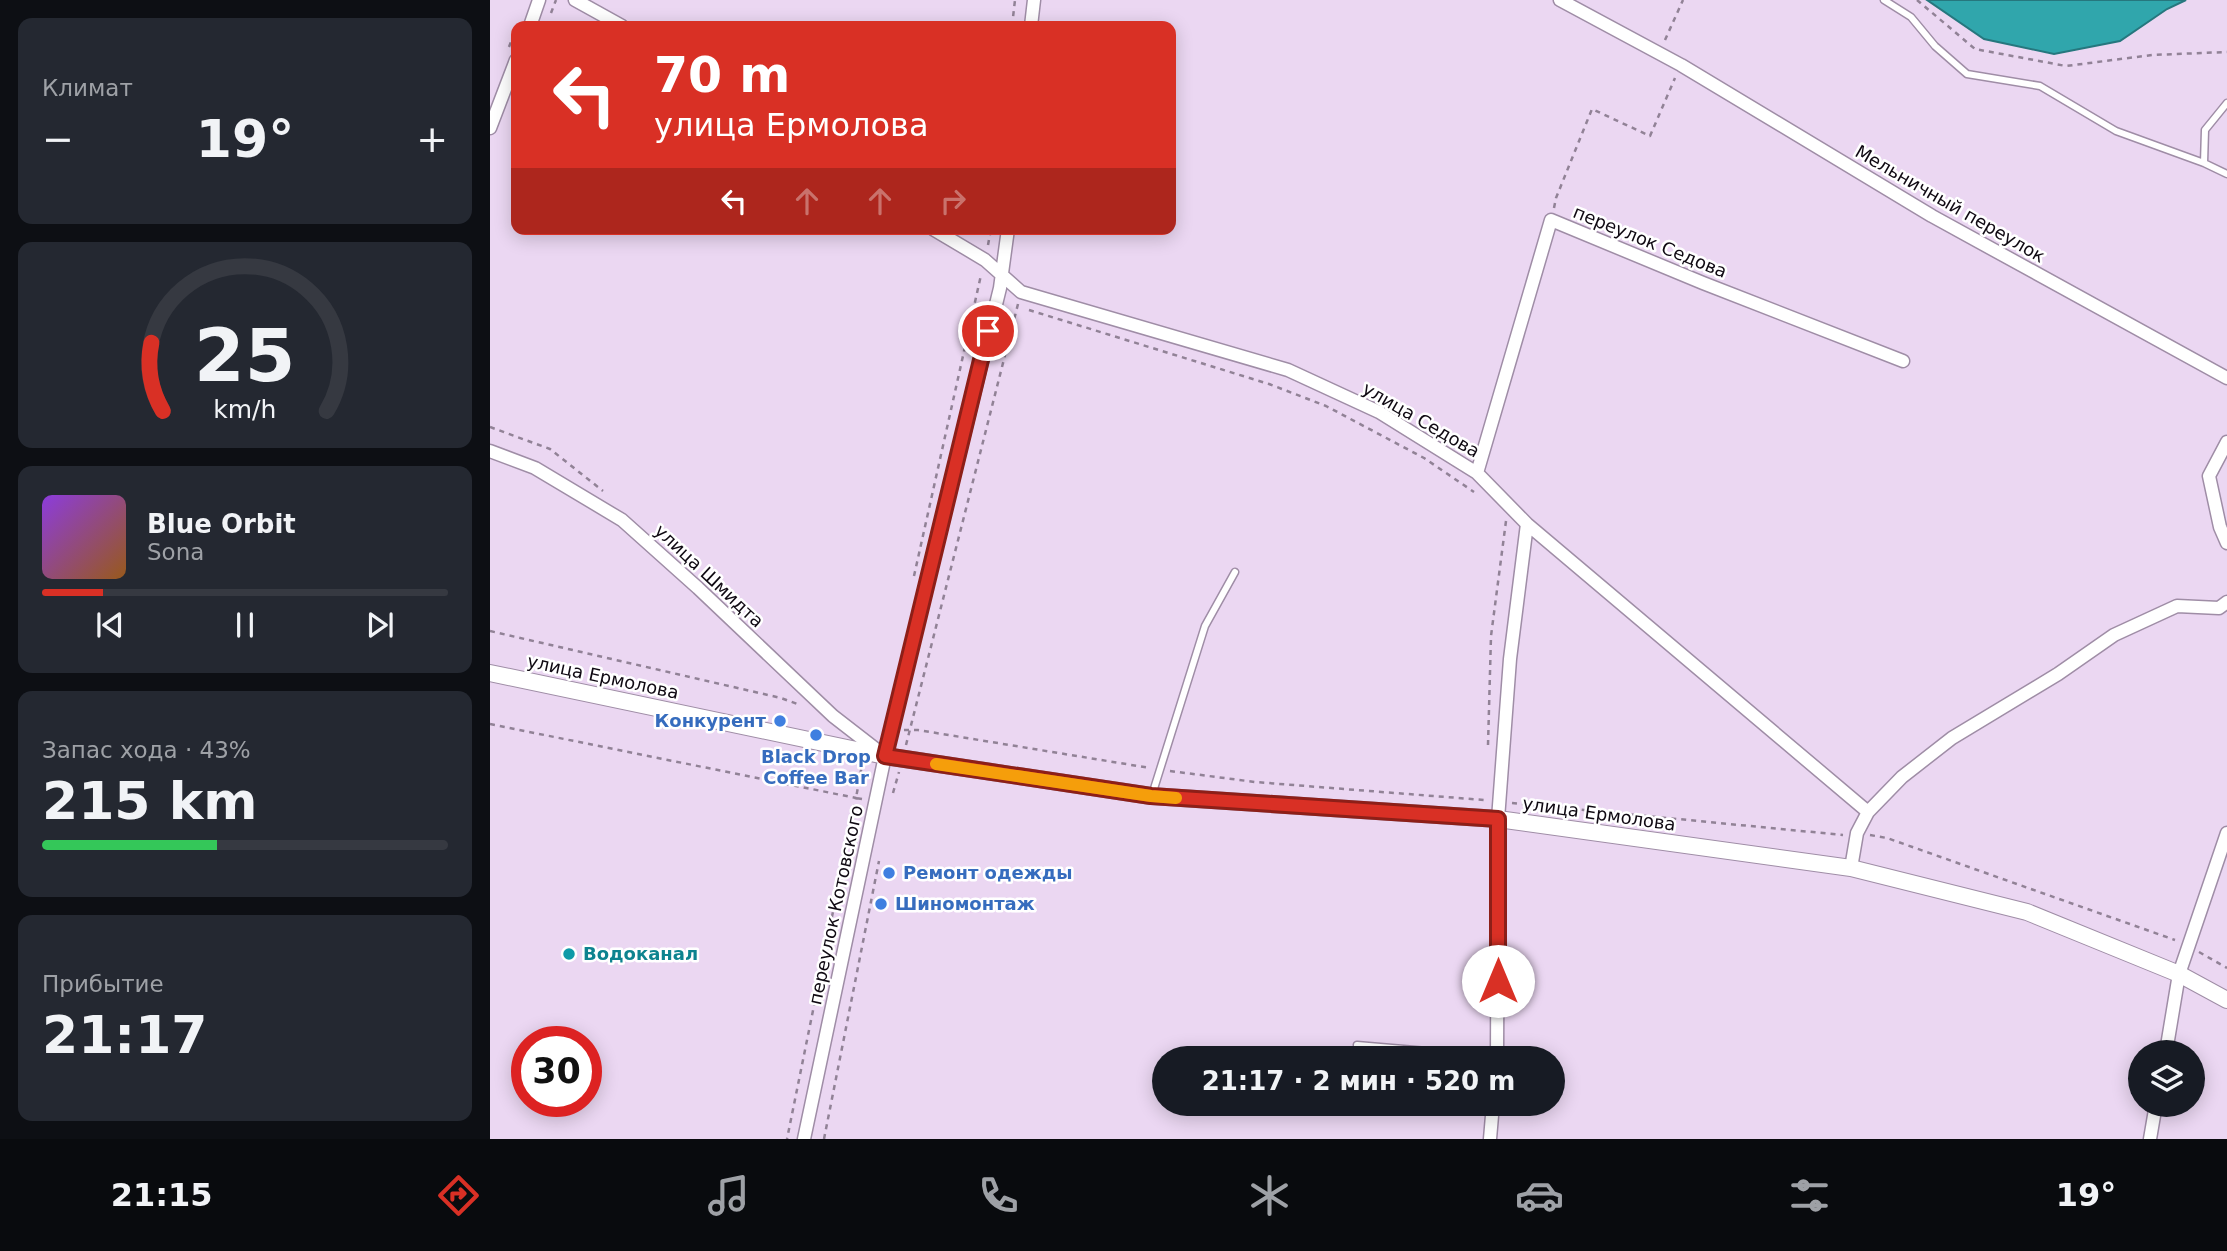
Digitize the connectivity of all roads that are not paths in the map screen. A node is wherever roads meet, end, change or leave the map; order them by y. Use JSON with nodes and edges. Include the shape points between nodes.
{"nodes":[{"id":1,"x":539,"y":0,"type":"edge"},
{"id":2,"x":575,"y":0,"type":"edge"},
{"id":3,"x":1034,"y":0,"type":"edge"},
{"id":4,"x":1560,"y":0,"type":"edge"},
{"id":5,"x":1884,"y":0,"type":"edge"},
{"id":6,"x":532,"y":21,"type":"edge"},
{"id":7,"x":613,"y":21,"type":"edge"},
{"id":8,"x":1032,"y":21,"type":"edge"},
{"id":9,"x":511,"y":73,"type":"edge"},
{"id":10,"x":2227,"y":103,"type":"edge"},
{"id":11,"x":490,"y":128,"type":"edge"},
{"id":12,"x":2204,"y":163,"type":"junction"},
{"id":13,"x":2227,"y":174,"type":"edge"},
{"id":14,"x":943,"y":235,"type":"edge"},
{"id":15,"x":1007,"y":235,"type":"edge"},
{"id":16,"x":1001,"y":272,"type":"junction"},
{"id":17,"x":1903,"y":361,"type":"dead end"},
{"id":18,"x":2227,"y":378,"type":"edge"},
{"id":19,"x":2227,"y":442,"type":"edge"},
{"id":20,"x":490,"y":451,"type":"edge"},
{"id":21,"x":1477,"y":473,"type":"junction"},
{"id":22,"x":1526,"y":528,"type":"junction"},
{"id":23,"x":2227,"y":543,"type":"edge"},
{"id":24,"x":1235,"y":572,"type":"dead end"},
{"id":25,"x":2227,"y":603,"type":"edge"},
{"id":26,"x":490,"y":673,"type":"edge"},
{"id":27,"x":885,"y":756,"type":"junction"},
{"id":28,"x":1151,"y":796,"type":"junction"},
{"id":29,"x":1868,"y":811,"type":"junction"},
{"id":30,"x":1498,"y":819,"type":"junction"},
{"id":31,"x":2227,"y":833,"type":"edge"},
{"id":32,"x":1850,"y":868,"type":"junction"},
{"id":33,"x":2179,"y":974,"type":"junction"},
{"id":34,"x":2227,"y":1000,"type":"edge"},
{"id":35,"x":2167,"y":1040,"type":"edge"},
{"id":36,"x":1357,"y":1045,"type":"dead end"},
{"id":37,"x":1368,"y":1046,"type":"edge"},
{"id":38,"x":1497,"y":1046,"type":"edge"},
{"id":39,"x":1492,"y":1116,"type":"edge"},
{"id":40,"x":2154,"y":1117,"type":"edge"},
{"id":41,"x":804,"y":1139,"type":"edge"},
{"id":42,"x":1490,"y":1139,"type":"edge"},
{"id":43,"x":2150,"y":1139,"type":"edge"}],
"edges":[{"from":1,"to":6,"type":"street"},
{"from":2,"to":7,"type":"street"},
{"from":3,"to":8,"type":"street"},
{"from":4,"to":18,"type":"street","name":"Мельничный переулок","via":[[1681,65],[1932,216]]},
{"from":5,"to":12,"type":"lane","via":[[1911,17],[1967,74],[2040,86],[2116,131]]},
{"from":9,"to":11,"type":"street"},
{"from":10,"to":12,"type":"lane","via":[[2204,130]]},
{"from":12,"to":13,"type":"lane"},
{"from":14,"to":16,"type":"street","name":"улица Седова"},
{"from":15,"to":16,"type":"street","name":"переулок Котовского"},
{"from":16,"to":21,"type":"street","name":"улица Седова","via":[[1021,292],[1288,370],[1379,412]]},
{"from":16,"to":27,"type":"street","name":"переулок Котовского"},
{"from":17,"to":21,"type":"street","name":"переулок Седова","via":[[1551,220]]},
{"from":19,"to":23,"type":"street","via":[[2209,476]]},
{"from":20,"to":27,"type":"street","name":"улица Шмидта","via":[[535,468],[622,520],[834,716]]},
{"from":21,"to":22,"type":"street","name":"улица Седова"},
{"from":22,"to":29,"type":"street","name":"улица Седова"},
{"from":22,"to":30,"type":"street"},
{"from":24,"to":28,"type":"lane","via":[[1205,626]]},
{"from":25,"to":29,"type":"street","via":[[2219,608],[2177,606],[2114,635],[1952,738]]},
{"from":26,"to":27,"type":"street","name":"улица Ермолова"},
{"from":27,"to":28,"type":"street","name":"улица Ермолова"},
{"from":27,"to":41,"type":"street","name":"переулок Котовского"},
{"from":28,"to":30,"type":"street","name":"улица Ермолова"},
{"from":29,"to":32,"type":"street","via":[[1857,833]]},
{"from":30,"to":32,"type":"street","name":"улица Ермолова"},
{"from":30,"to":38,"type":"street"},
{"from":31,"to":33,"type":"street"},
{"from":32,"to":33,"type":"street","name":"улица Ермолова","via":[[2027,912]]},
{"from":33,"to":34,"type":"street","name":"улица Ермолова"},
{"from":33,"to":35,"type":"street"},
{"from":36,"to":37,"type":"lane"},
{"from":39,"to":42,"type":"street"},
{"from":40,"to":43,"type":"street"}]}
